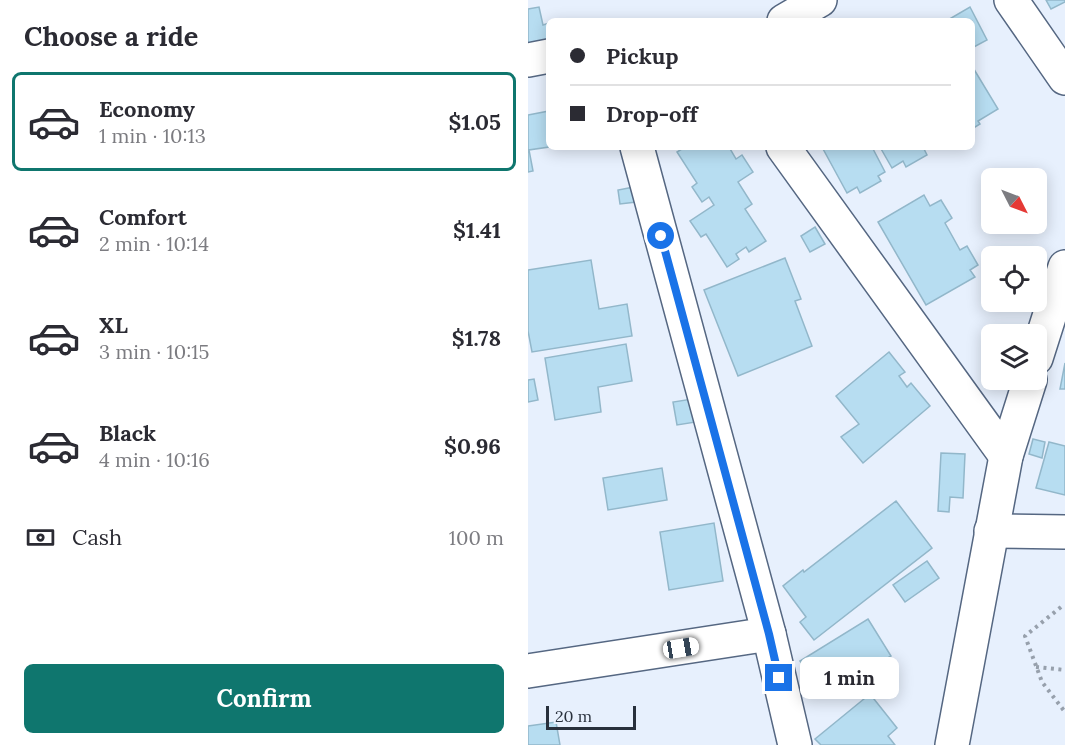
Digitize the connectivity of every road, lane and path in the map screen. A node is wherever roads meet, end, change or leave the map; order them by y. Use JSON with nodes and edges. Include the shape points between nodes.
{"nodes":[{"id":1,"x":820,"y":0,"type":"edge"},
{"id":2,"x":1011,"y":0,"type":"edge"},
{"id":3,"x":789,"y":18,"type":"edge"},
{"id":4,"x":546,"y":57,"type":"edge"},
{"id":5,"x":528,"y":60,"type":"edge"},
{"id":6,"x":1065,"y":78,"type":"edge"},
{"id":7,"x":638,"y":150,"type":"edge"},
{"id":8,"x":785,"y":150,"type":"edge"},
{"id":9,"x":1065,"y":267,"type":"edge"},
{"id":10,"x":1047,"y":324,"type":"edge"},
{"id":11,"x":1027,"y":390,"type":"edge"},
{"id":12,"x":1006,"y":456,"type":"junction"},
{"id":13,"x":991,"y":531,"type":"junction"},
{"id":14,"x":1065,"y":532,"type":"edge"},
{"id":15,"x":1061,"y":607,"type":"dead end"},
{"id":16,"x":769,"y":634,"type":"junction"},
{"id":17,"x":1036,"y":667,"type":"junction"},
{"id":18,"x":1065,"y":670,"type":"edge"},
{"id":19,"x":528,"y":671,"type":"edge"},
{"id":20,"x":1065,"y":712,"type":"edge"},
{"id":21,"x":795,"y":745,"type":"edge"},
{"id":22,"x":952,"y":745,"type":"edge"}],
"edges":[{"from":1,"to":3,"type":"street"},
{"from":2,"to":6,"type":"street"},
{"from":4,"to":5,"type":"street"},
{"from":7,"to":16,"type":"street"},
{"from":8,"to":12,"type":"street"},
{"from":9,"to":10,"type":"street"},
{"from":11,"to":12,"type":"street"},
{"from":12,"to":13,"type":"street"},
{"from":13,"to":14,"type":"street"},
{"from":13,"to":22,"type":"street"},
{"from":15,"to":17,"type":"path","via":[[1025,636]]},
{"from":16,"to":19,"type":"street"},
{"from":16,"to":21,"type":"street"},
{"from":17,"to":18,"type":"path"},
{"from":17,"to":20,"type":"path","via":[[1042,682]]}]}
